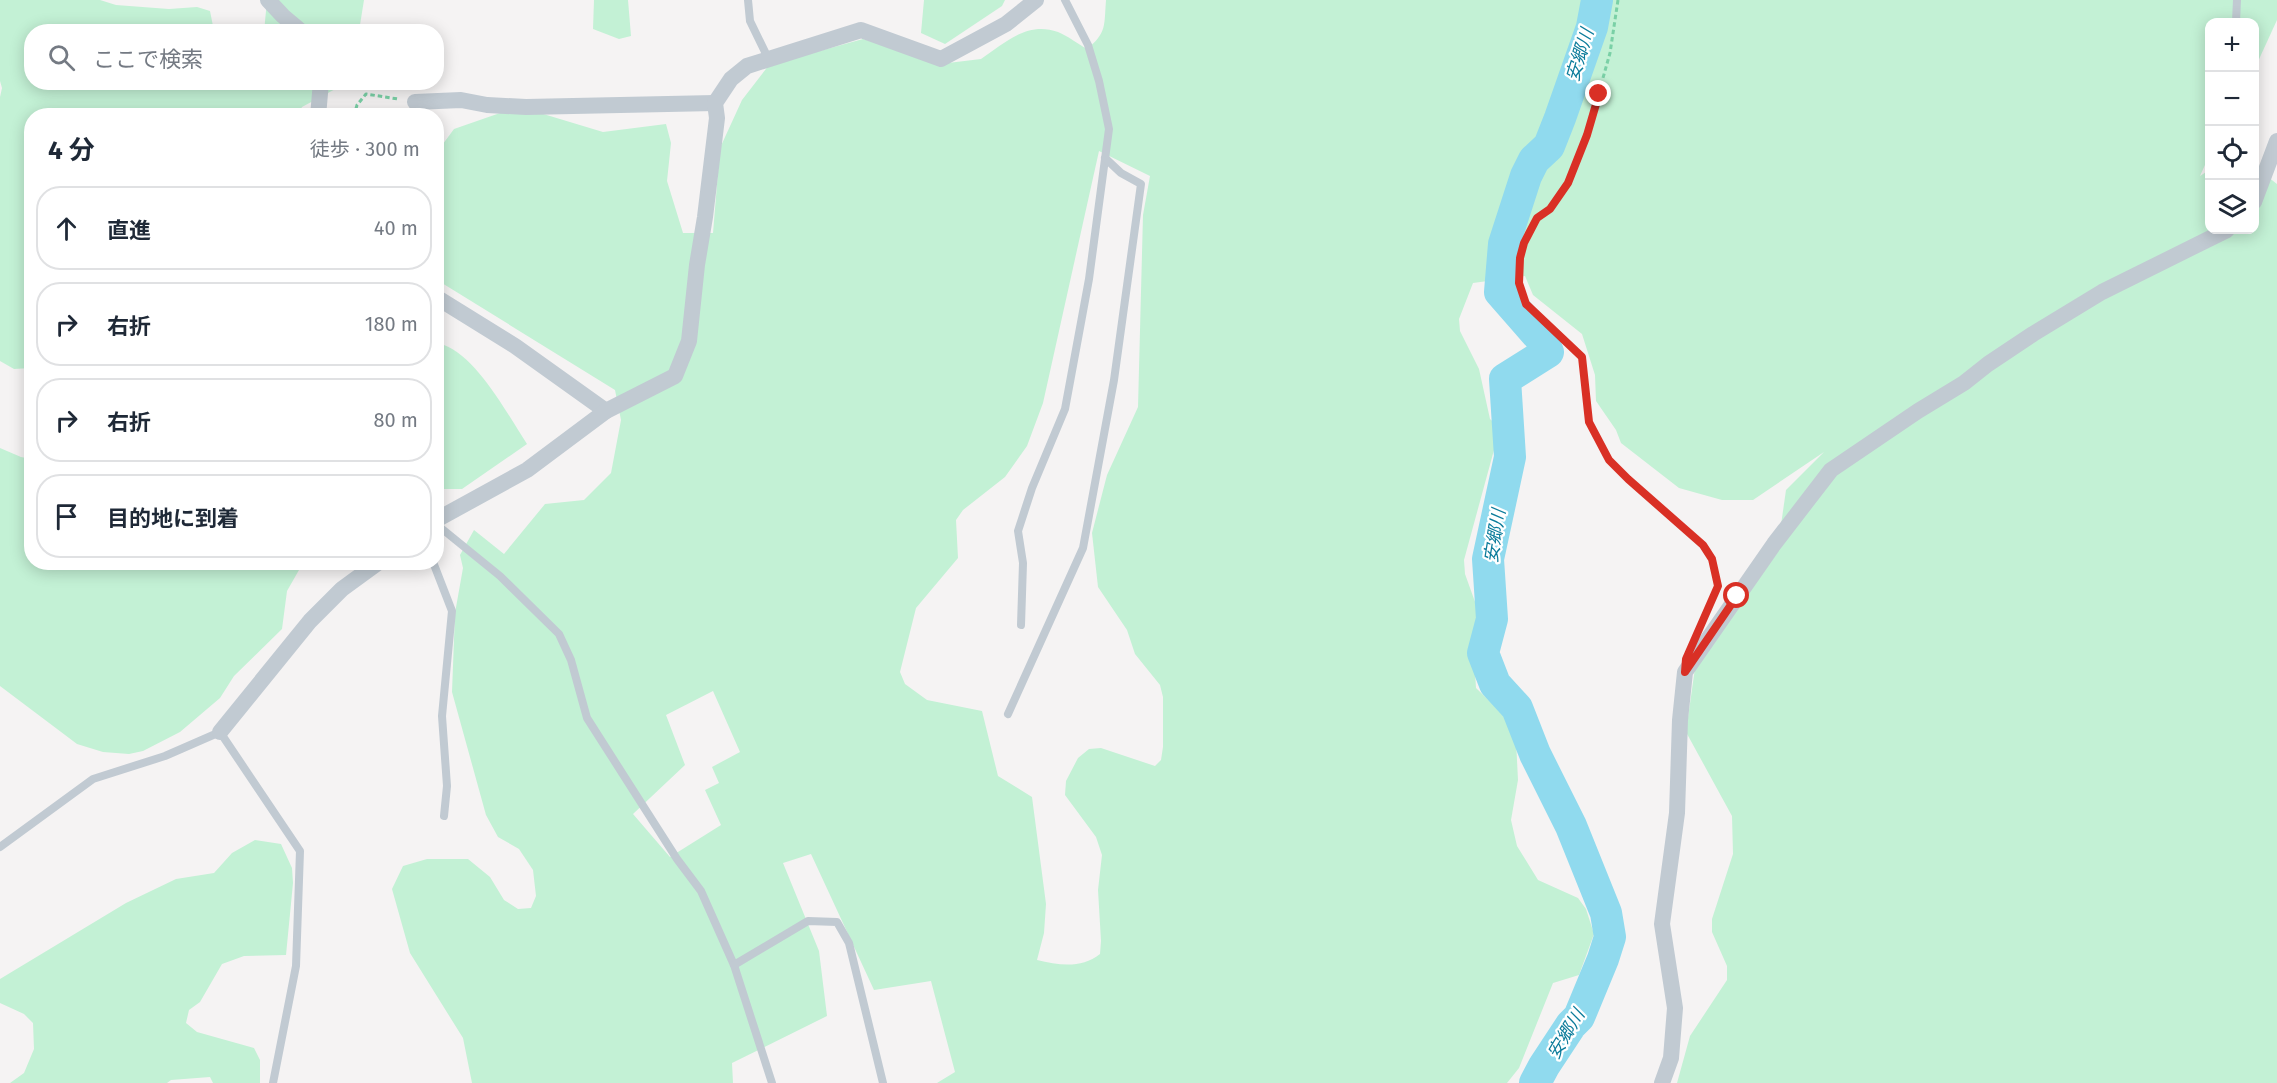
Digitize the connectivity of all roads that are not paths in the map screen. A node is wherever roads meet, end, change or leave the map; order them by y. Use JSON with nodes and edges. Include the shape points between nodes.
{"nodes":[{"id":1,"x":268,"y":0,"type":"edge"},
{"id":2,"x":748,"y":0,"type":"edge"},
{"id":3,"x":1036,"y":0,"type":"edge"},
{"id":4,"x":1065,"y":0,"type":"edge"},
{"id":5,"x":2237,"y":0,"type":"edge"},
{"id":6,"x":2236,"y":18,"type":"edge"},
{"id":7,"x":292,"y":24,"type":"edge"},
{"id":8,"x":768,"y":58,"type":"junction"},
{"id":9,"x":320,"y":90,"type":"edge"},
{"id":10,"x":415,"y":102,"type":"road end"},
{"id":11,"x":715,"y":103,"type":"junction"},
{"id":12,"x":319,"y":108,"type":"edge"},
{"id":13,"x":2277,"y":141,"type":"edge"},
{"id":14,"x":1105,"y":158,"type":"junction"},
{"id":15,"x":2262,"y":166,"type":"edge"},
{"id":16,"x":2220,"y":234,"type":"edge"},
{"id":17,"x":444,"y":301,"type":"edge"},
{"id":18,"x":606,"y":411,"type":"junction"},
{"id":19,"x":444,"y":517,"type":"edge"},
{"id":20,"x":444,"y":529,"type":"edge"},
{"id":21,"x":368,"y":570,"type":"edge"},
{"id":22,"x":436,"y":570,"type":"edge"},
{"id":23,"x":1021,"y":625,"type":"dead end"},
{"id":24,"x":1008,"y":714,"type":"dead end"},
{"id":25,"x":220,"y":732,"type":"junction"},
{"id":26,"x":444,"y":816,"type":"dead end"},
{"id":27,"x":0,"y":847,"type":"edge"},
{"id":28,"x":735,"y":965,"type":"junction"},
{"id":29,"x":273,"y":1083,"type":"edge"},
{"id":30,"x":772,"y":1083,"type":"edge"},
{"id":31,"x":883,"y":1083,"type":"edge"},
{"id":32,"x":1662,"y":1083,"type":"edge"}],
"edges":[{"from":1,"to":7,"type":"street"},
{"from":2,"to":8,"type":"lane","via":[[750,21]]},
{"from":3,"to":8,"type":"street","via":[[1006,24],[941,59],[861,30]]},
{"from":4,"to":14,"type":"lane","via":[[1088,45],[1100,81],[1109,129]]},
{"from":5,"to":6,"type":"lane"},
{"from":8,"to":11,"type":"street","via":[[747,66],[731,79]]},
{"from":9,"to":12,"type":"street"},
{"from":10,"to":11,"type":"street","via":[[461,100],[526,106]]},
{"from":11,"to":18,"type":"street","via":[[716,129],[688,341],[675,376]]},
{"from":13,"to":15,"type":"street"},
{"from":14,"to":23,"type":"lane","via":[[1089,279],[1065,409],[1018,531],[1023,563]]},
{"from":14,"to":24,"type":"lane","via":[[1141,184],[1114,380],[1083,548]]},
{"from":16,"to":32,"type":"street","via":[[2102,292],[1831,470],[1774,543],[1685,672],[1677,813],[1662,924],[1675,1008],[1671,1058]]},
{"from":17,"to":18,"type":"street"},
{"from":18,"to":19,"type":"street","via":[[526,470]]},
{"from":20,"to":28,"type":"lane","via":[[559,634],[571,660],[587,718],[701,891]]},
{"from":21,"to":25,"type":"street","via":[[310,621]]},
{"from":22,"to":26,"type":"lane","via":[[452,611],[442,716],[447,786]]},
{"from":25,"to":27,"type":"lane","via":[[165,756],[93,779]]},
{"from":25,"to":29,"type":"lane","via":[[300,851],[296,966]]},
{"from":28,"to":30,"type":"lane"},
{"from":28,"to":31,"type":"lane","via":[[808,921],[837,922],[849,943]]}]}
